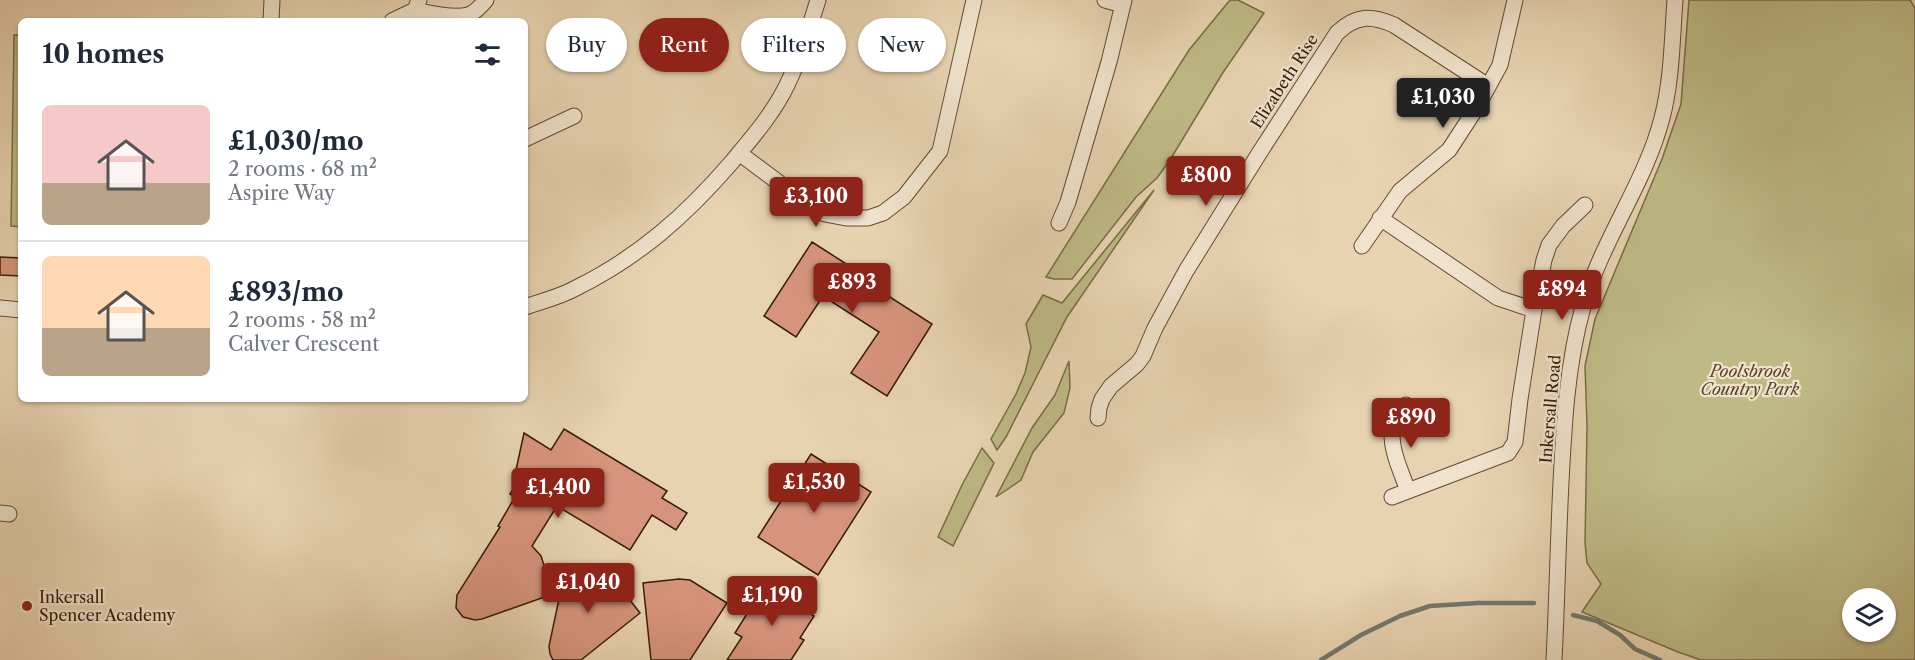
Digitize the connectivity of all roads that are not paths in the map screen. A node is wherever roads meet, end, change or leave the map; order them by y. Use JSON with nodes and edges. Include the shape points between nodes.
{"nodes":[{"id":1,"x":272,"y":0,"type":"edge"},
{"id":2,"x":486,"y":0,"type":"edge"},
{"id":3,"x":818,"y":0,"type":"edge"},
{"id":4,"x":974,"y":0,"type":"edge"},
{"id":5,"x":1105,"y":0,"type":"edge"},
{"id":6,"x":1515,"y":0,"type":"edge"},
{"id":7,"x":1675,"y":0,"type":"edge"},
{"id":8,"x":1123,"y":2,"type":"edge"},
{"id":9,"x":417,"y":5,"type":"edge"},
{"id":10,"x":271,"y":18,"type":"edge"},
{"id":11,"x":397,"y":18,"type":"edge"},
{"id":12,"x":1488,"y":87,"type":"junction"},
{"id":13,"x":574,"y":116,"type":"dead end"},
{"id":14,"x":528,"y":138,"type":"edge"},
{"id":15,"x":739,"y":153,"type":"junction"},
{"id":16,"x":1585,"y":205,"type":"dead end"},
{"id":17,"x":1380,"y":218,"type":"junction"},
{"id":18,"x":1059,"y":223,"type":"dead end"},
{"id":19,"x":1362,"y":246,"type":"dead end"},
{"id":20,"x":528,"y":306,"type":"edge"},
{"id":21,"x":0,"y":308,"type":"edge"},
{"id":22,"x":18,"y":310,"type":"edge"},
{"id":23,"x":1534,"y":310,"type":"junction"},
{"id":24,"x":1406,"y":405,"type":"dead end"},
{"id":25,"x":1098,"y":418,"type":"dead end"},
{"id":26,"x":1408,"y":491,"type":"junction"},
{"id":27,"x":1392,"y":497,"type":"dead end"},
{"id":28,"x":1554,"y":660,"type":"edge"}],
"edges":[{"from":1,"to":10,"type":"street"},
{"from":2,"to":9,"type":"street","via":[[467,15],[444,15]]},
{"from":3,"to":15,"type":"street","via":[[786,88]]},
{"from":4,"to":15,"type":"street","via":[[940,151],[904,197],[883,213],[868,218],[825,214]]},
{"from":5,"to":8,"type":"street"},
{"from":6,"to":12,"type":"street","via":[[1500,65]]},
{"from":7,"to":28,"type":"street","name":"Inkersall Road","via":[[1662,117],[1645,165],[1595,272],[1575,339],[1563,446]]},
{"from":8,"to":18,"type":"street","via":[[1103,83]]},
{"from":9,"to":11,"type":"street"},
{"from":12,"to":17,"type":"street","via":[[1449,150],[1400,191]]},
{"from":12,"to":25,"type":"street","name":"Elizabeth Rise","via":[[1394,25],[1378,18],[1347,23],[1186,271],[1137,364],[1102,399]]},
{"from":13,"to":14,"type":"street"},
{"from":15,"to":20,"type":"street","via":[[703,195],[662,234],[629,258],[574,290]]},
{"from":16,"to":23,"type":"street","via":[[1549,245]]},
{"from":17,"to":19,"type":"street"},
{"from":17,"to":23,"type":"street","via":[[1498,298]]},
{"from":21,"to":22,"type":"street"},
{"from":23,"to":26,"type":"street","via":[[1515,442],[1508,453]]},
{"from":24,"to":26,"type":"street","via":[[1392,434]]},
{"from":26,"to":27,"type":"street"}]}
